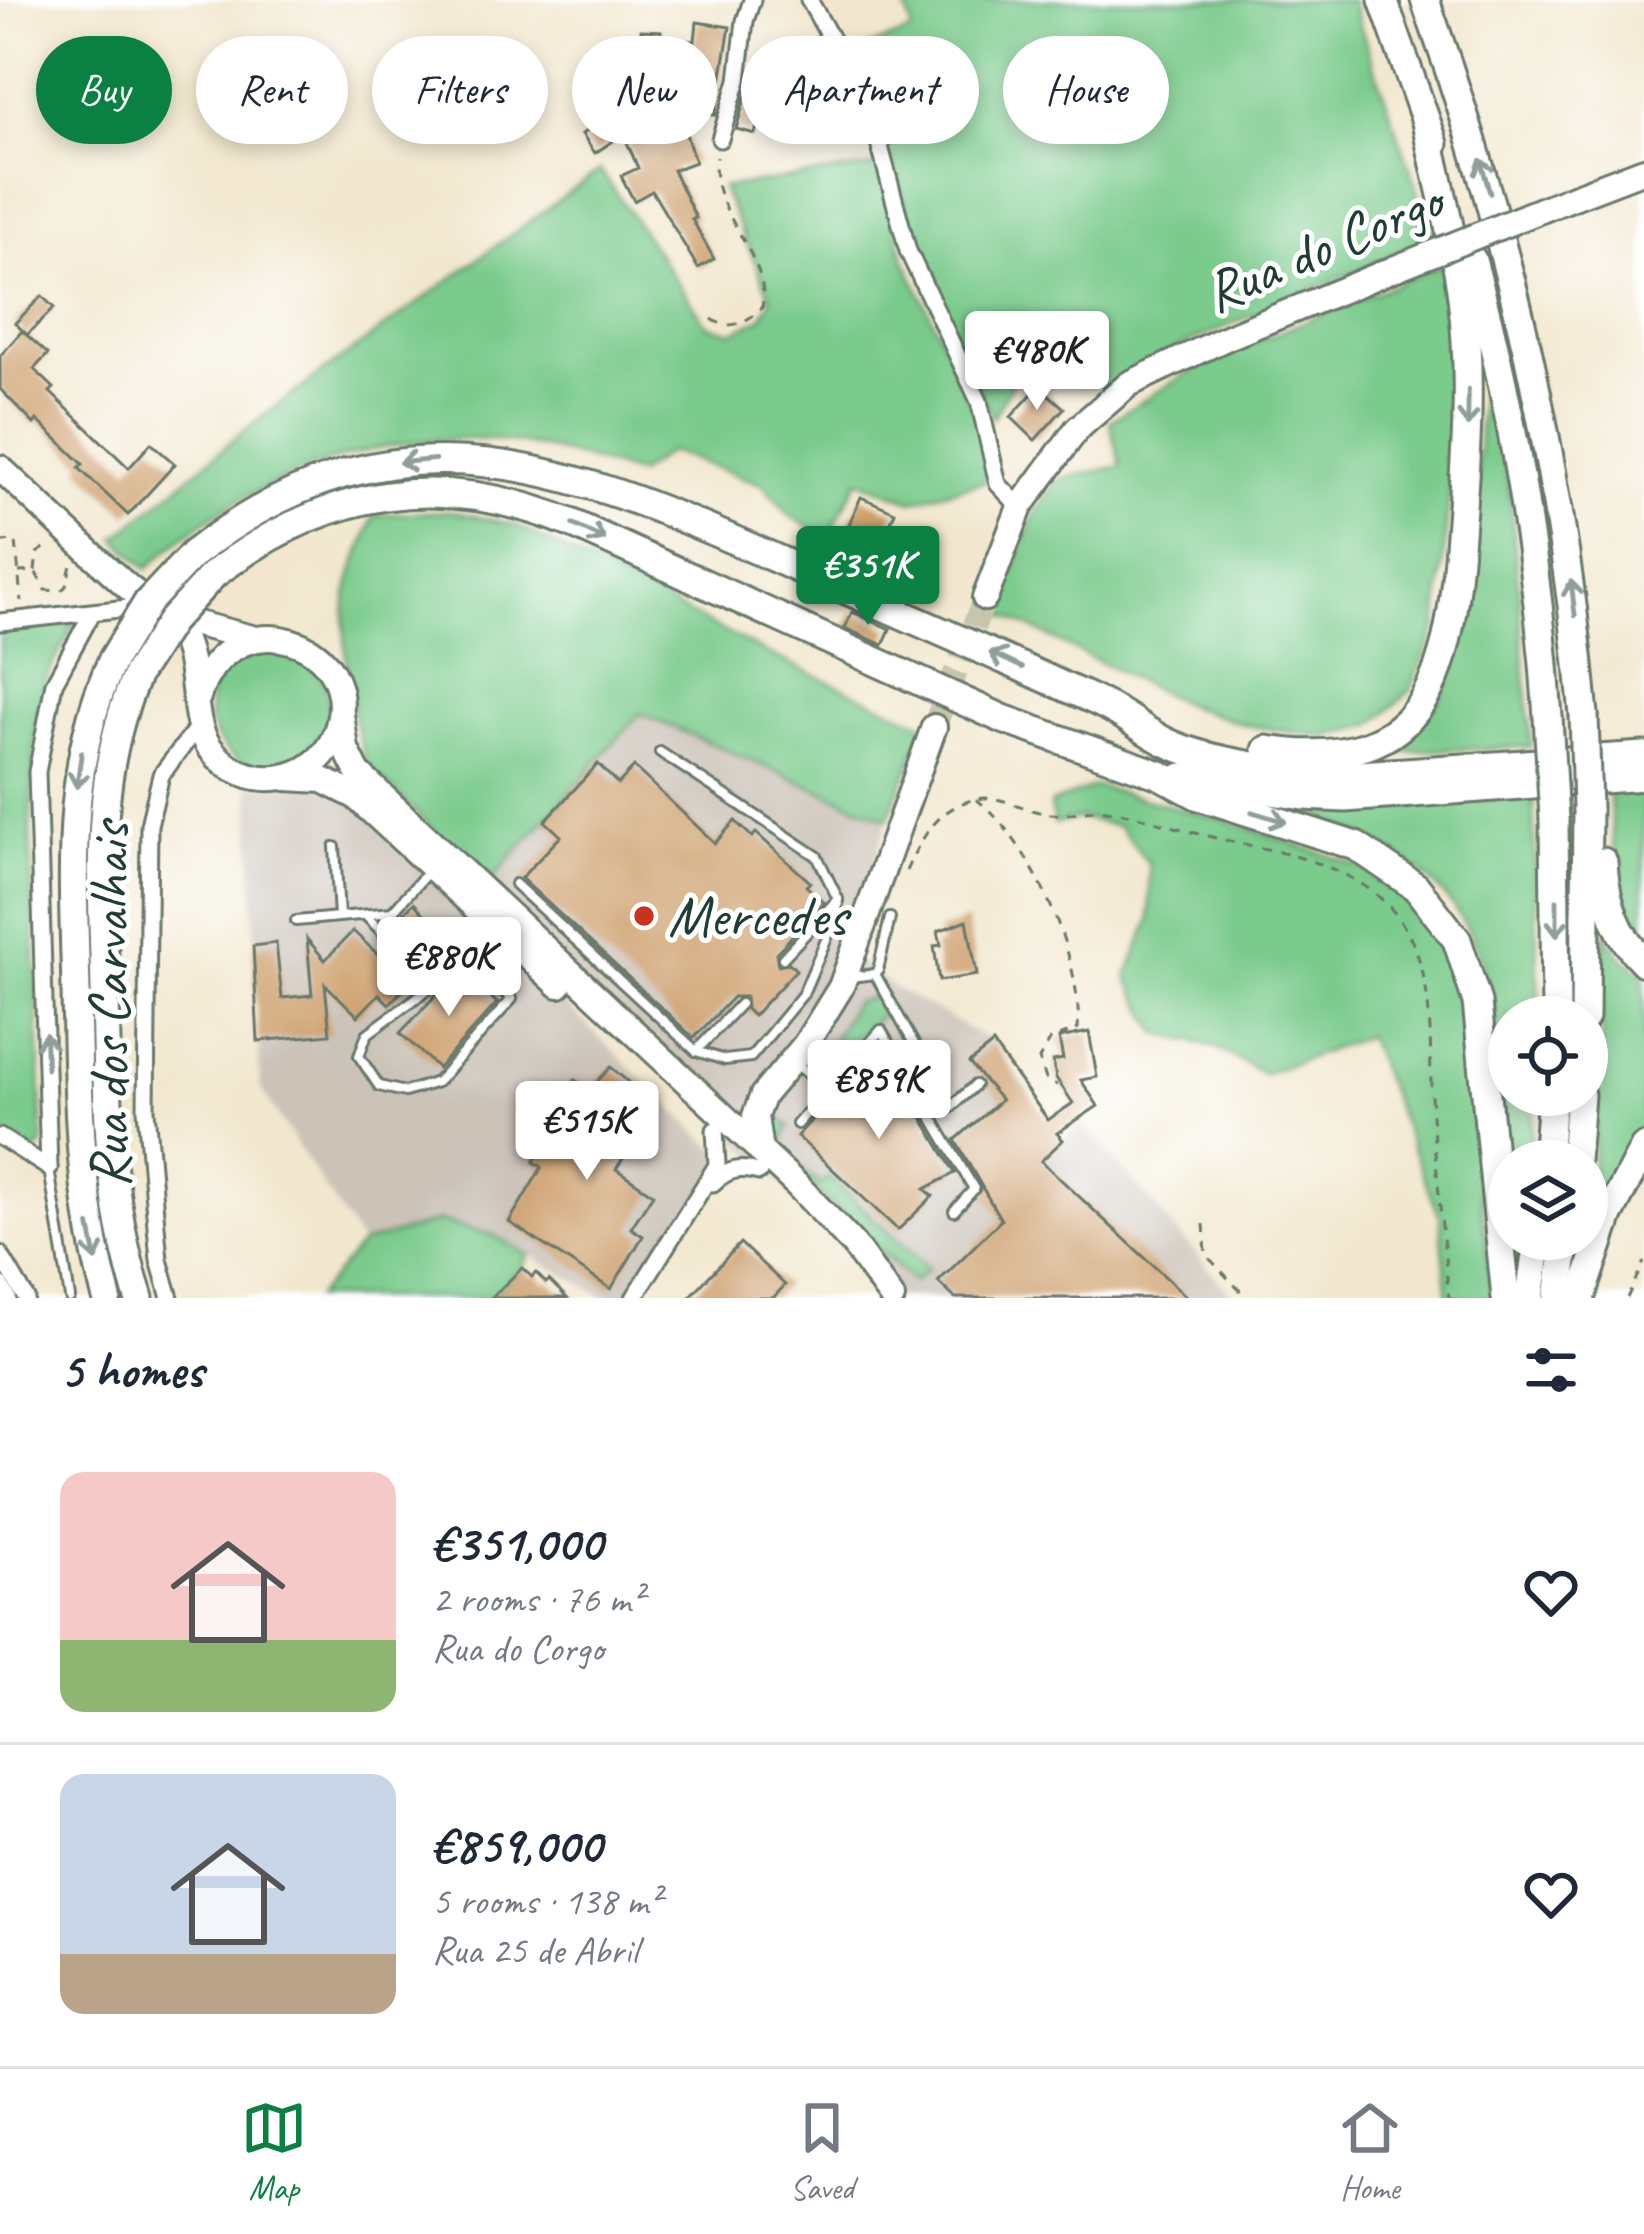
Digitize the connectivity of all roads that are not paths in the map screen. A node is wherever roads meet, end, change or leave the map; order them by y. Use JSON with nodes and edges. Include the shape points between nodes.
{"nodes":[{"id":1,"x":752,"y":0,"type":"edge"},
{"id":2,"x":809,"y":0,"type":"edge"},
{"id":3,"x":1383,"y":0,"type":"edge"},
{"id":4,"x":1425,"y":0,"type":"edge"},
{"id":5,"x":1427,"y":127,"type":"junction"},
{"id":6,"x":720,"y":139,"type":"road end"},
{"id":7,"x":1644,"y":170,"type":"edge"},
{"id":8,"x":0,"y":447,"type":"edge"},
{"id":9,"x":0,"y":467,"type":"edge"},
{"id":10,"x":1020,"y":507,"type":"junction"},
{"id":11,"x":985,"y":598,"type":"tunnel mouth"},
{"id":12,"x":149,"y":606,"type":"junction"},
{"id":13,"x":92,"y":613,"type":"junction"},
{"id":14,"x":0,"y":622,"type":"edge"},
{"id":15,"x":252,"y":638,"type":"junction"},
{"id":16,"x":126,"y":665,"type":"junction"},
{"id":17,"x":198,"y":697,"type":"junction"},
{"id":18,"x":1112,"y":709,"type":"junction"},
{"id":19,"x":341,"y":714,"type":"junction"},
{"id":20,"x":199,"y":725,"type":"junction"},
{"id":21,"x":934,"y":727,"type":"tunnel mouth"},
{"id":22,"x":660,"y":752,"type":"dead end"},
{"id":23,"x":1644,"y":756,"type":"edge"},
{"id":24,"x":1160,"y":776,"type":"junction"},
{"id":25,"x":1644,"y":776,"type":"edge"},
{"id":26,"x":286,"y":778,"type":"junction"},
{"id":27,"x":1587,"y":808,"type":"junction"},
{"id":28,"x":335,"y":847,"type":"dead end"},
{"id":29,"x":432,"y":868,"type":"junction"},
{"id":30,"x":515,"y":884,"type":"dead end"},
{"id":31,"x":838,"y":899,"type":"junction"},
{"id":32,"x":365,"y":914,"type":"junction"},
{"id":33,"x":339,"y":917,"type":"junction"},
{"id":34,"x":890,"y":918,"type":"dead end"},
{"id":35,"x":296,"y":921,"type":"dead end"},
{"id":36,"x":505,"y":935,"type":"junction"},
{"id":37,"x":783,"y":958,"type":"dead end"},
{"id":38,"x":1644,"y":962,"type":"edge"},
{"id":39,"x":415,"y":964,"type":"dead end"},
{"id":40,"x":481,"y":971,"type":"junction"},
{"id":41,"x":874,"y":974,"type":"junction"},
{"id":42,"x":841,"y":987,"type":"junction"},
{"id":43,"x":1556,"y":996,"type":"edge"},
{"id":44,"x":1585,"y":996,"type":"edge"},
{"id":45,"x":740,"y":1004,"type":"dead end"},
{"id":46,"x":763,"y":1043,"type":"junction"},
{"id":47,"x":696,"y":1051,"type":"junction"},
{"id":48,"x":790,"y":1063,"type":"junction"},
{"id":49,"x":975,"y":1085,"type":"dead end"},
{"id":50,"x":826,"y":1090,"type":"junction"},
{"id":51,"x":763,"y":1095,"type":"junction"},
{"id":52,"x":710,"y":1104,"type":"junction"},
{"id":53,"x":796,"y":1124,"type":"dead end"},
{"id":54,"x":715,"y":1130,"type":"junction"},
{"id":55,"x":0,"y":1137,"type":"edge"},
{"id":56,"x":1644,"y":1148,"type":"edge"},
{"id":57,"x":759,"y":1161,"type":"junction"},
{"id":58,"x":49,"y":1168,"type":"junction"},
{"id":59,"x":702,"y":1193,"type":"junction"},
{"id":60,"x":954,"y":1210,"type":"dead end"},
{"id":61,"x":0,"y":1254,"type":"edge"},
{"id":62,"x":1535,"y":1260,"type":"edge"},
{"id":63,"x":1563,"y":1260,"type":"edge"},
{"id":64,"x":0,"y":1284,"type":"edge"},
{"id":65,"x":8,"y":1298,"type":"edge"},
{"id":66,"x":26,"y":1298,"type":"edge"},
{"id":67,"x":70,"y":1298,"type":"edge"},
{"id":68,"x":107,"y":1298,"type":"edge"},
{"id":69,"x":139,"y":1298,"type":"edge"},
{"id":70,"x":170,"y":1298,"type":"edge"},
{"id":71,"x":634,"y":1298,"type":"edge"},
{"id":72,"x":874,"y":1298,"type":"edge"},
{"id":73,"x":892,"y":1298,"type":"edge"},
{"id":74,"x":1505,"y":1298,"type":"edge"},
{"id":75,"x":1530,"y":1298,"type":"edge"},
{"id":76,"x":1558,"y":1298,"type":"edge"},
{"id":77,"x":1581,"y":1298,"type":"edge"}],
"edges":[{"from":1,"to":6,"type":"street"},
{"from":2,"to":10,"type":"street","via":[[860,90],[908,251],[979,401],[998,484]]},
{"from":3,"to":5,"type":"highway"},
{"from":27,"to":4,"type":"highway","one_way":true,"bridge":true,"via":[[1568,564],[1536,378],[1484,172]]},
{"from":5,"to":18,"type":"highway","one_way":true,"via":[[1462,292],[1468,363],[1455,606],[1434,685],[1418,709],[1375,742],[1316,754],[1256,748]]},
{"from":5,"to":43,"type":"highway","one_way":true,"bridge":true,"via":[[1465,235],[1507,408],[1537,592],[1554,819]]},
{"from":7,"to":10,"type":"main road","name":"Rua do Corgo","bridge":true,"via":[[1129,384],[1077,429]]},
{"from":8,"to":15,"type":"main road","via":[[193,623]]},
{"from":9,"to":12,"type":"main road"},
{"from":10,"to":11,"type":"main road","name":"Rua do Corgo"},
{"from":12,"to":13,"type":"street"},
{"from":12,"to":17,"type":"main road","via":[[181,634]]},
{"from":13,"to":14,"type":"street"},
{"from":58,"to":13,"type":"street","one_way":true,"via":[[37,772],[54,683]]},
{"from":15,"to":17,"type":"main road","via":[[216,659]]},
{"from":15,"to":19,"type":"main road","via":[[297,642],[316,654],[339,692]]},
{"from":18,"to":16,"type":"highway","one_way":true,"bridge":true,"via":[[625,495],[533,467],[442,458],[367,468],[253,510],[193,554],[148,602]]},
{"from":16,"to":24,"type":"highway","one_way":true,"bridge":true,"via":[[213,575],[265,538],[368,497],[479,495],[546,513],[908,679]]},
{"from":16,"to":68,"type":"highway","one_way":true,"via":[[97,694],[80,758],[73,850],[79,1125],[85,1201]]},
{"from":16,"to":69,"type":"highway","via":[[102,842],[108,1129]]},
{"from":17,"to":20,"type":"main road"},
{"from":18,"to":23,"type":"highway","via":[[1169,744],[1308,774]]},
{"from":19,"to":26,"type":"main road","via":[[324,755]]},
{"from":19,"to":52,"type":"main road","via":[[358,773]]},
{"from":20,"to":26,"type":"main road","via":[[222,763],[263,780]]},
{"from":20,"to":70,"type":"street","name":"Rua dos Carvalhais","via":[[161,775],[149,825],[146,1110],[158,1261]]},
{"from":21,"to":42,"type":"main road"},
{"from":22,"to":31,"type":"lane","via":[[817,856]]},
{"from":24,"to":25,"type":"highway","via":[[1345,798]]},
{"from":24,"to":74,"type":"highway","one_way":true,"via":[[1356,846],[1417,887],[1439,913],[1468,970],[1484,1037]]},
{"from":26,"to":29,"type":"main road","via":[[323,780],[355,796]]},
{"from":27,"to":38,"type":"highway","via":[[1601,831],[1612,914]]},
{"from":27,"to":44,"type":"highway"},
{"from":28,"to":33,"type":"lane"},
{"from":29,"to":32,"type":"lane","via":[[392,912]]},
{"from":29,"to":36,"type":"main road"},
{"from":30,"to":47,"type":"lane"},
{"from":31,"to":37,"type":"lane"},
{"from":31,"to":46,"type":"lane","via":[[803,994]]},
{"from":32,"to":33,"type":"lane"},
{"from":32,"to":39,"type":"lane"},
{"from":33,"to":35,"type":"lane"},
{"from":34,"to":41,"type":"lane"},
{"from":36,"to":40,"type":"lane"},
{"from":36,"to":54,"type":"main road"},
{"from":40,"to":40,"type":"lane","via":[[512,999],[437,1082],[405,1092],[380,1086],[358,1056],[367,1034],[468,960]]},
{"from":41,"to":42,"type":"lane","via":[[850,977]]},
{"from":41,"to":49,"type":"lane","via":[[950,1108]]},
{"from":42,"to":48,"type":"main road"},
{"from":45,"to":47,"type":"lane"},
{"from":46,"to":47,"type":"lane","via":[[740,1061]]},
{"from":46,"to":48,"type":"lane"},
{"from":48,"to":50,"type":"lane"},
{"from":48,"to":51,"type":"main road"},
{"from":50,"to":53,"type":"lane"},
{"from":50,"to":60,"type":"lane","via":[[881,1030],[974,1189]]},
{"from":51,"to":52,"type":"main road"},
{"from":51,"to":57,"type":"main road","via":[[755,1116]]},
{"from":52,"to":57,"type":"main road"},
{"from":54,"to":57,"type":"main road"},
{"from":54,"to":59,"type":"street","via":[[716,1165]]},
{"from":55,"to":58,"type":"street"},
{"from":56,"to":77,"type":"highway","via":[[1609,1215]]},
{"from":57,"to":59,"type":"street","via":[[727,1171]]},
{"from":57,"to":72,"type":"main road"},
{"from":57,"to":73,"type":"main road","via":[[854,1244]]},
{"from":58,"to":67,"type":"lane"},
{"from":59,"to":71,"type":"street"},
{"from":61,"to":66,"type":"street"},
{"from":62,"to":75,"type":"highway"},
{"from":63,"to":76,"type":"highway"},
{"from":64,"to":65,"type":"street"}]}
